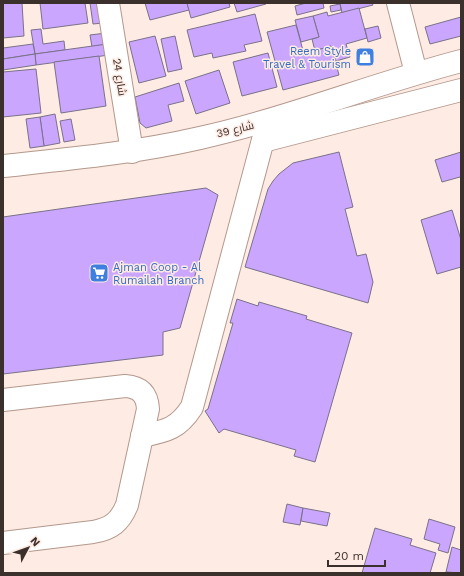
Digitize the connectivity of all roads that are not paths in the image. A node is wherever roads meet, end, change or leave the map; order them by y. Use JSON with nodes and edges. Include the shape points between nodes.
{"nodes":[{"id":1,"x":108,"y":3,"type":"edge"},
{"id":2,"x":398,"y":3,"type":"edge"},
{"id":3,"x":461,"y":61,"type":"edge"},
{"id":4,"x":416,"y":73,"type":"junction"},
{"id":5,"x":461,"y":90,"type":"edge"},
{"id":6,"x":266,"y":131,"type":"junction"},
{"id":7,"x":132,"y":152,"type":"junction"},
{"id":8,"x":3,"y":166,"type":"edge"},
{"id":9,"x":3,"y":400,"type":"edge"},
{"id":10,"x":142,"y":436,"type":"junction"},
{"id":11,"x":3,"y":542,"type":"edge"}],
"edges":[{"from":1,"to":7,"type":"street","name":"شارع 24"},
{"from":2,"to":4,"type":"street"},
{"from":3,"to":4,"type":"street","name":"شارع 39"},
{"from":4,"to":6,"type":"street","name":"شارع 39"},
{"from":5,"to":6,"type":"street"},
{"from":6,"to":7,"type":"street","name":"شارع 39","via":[[200,138]]},
{"from":6,"to":10,"type":"street","via":[[192,407],[178,424],[169,430]]},
{"from":7,"to":8,"type":"street","name":"شارع 39"},
{"from":9,"to":10,"type":"street","via":[[134,387],[142,391],[147,399],[148,408]]},
{"from":10,"to":11,"type":"street","via":[[127,505],[115,524],[93,532]]}]}
